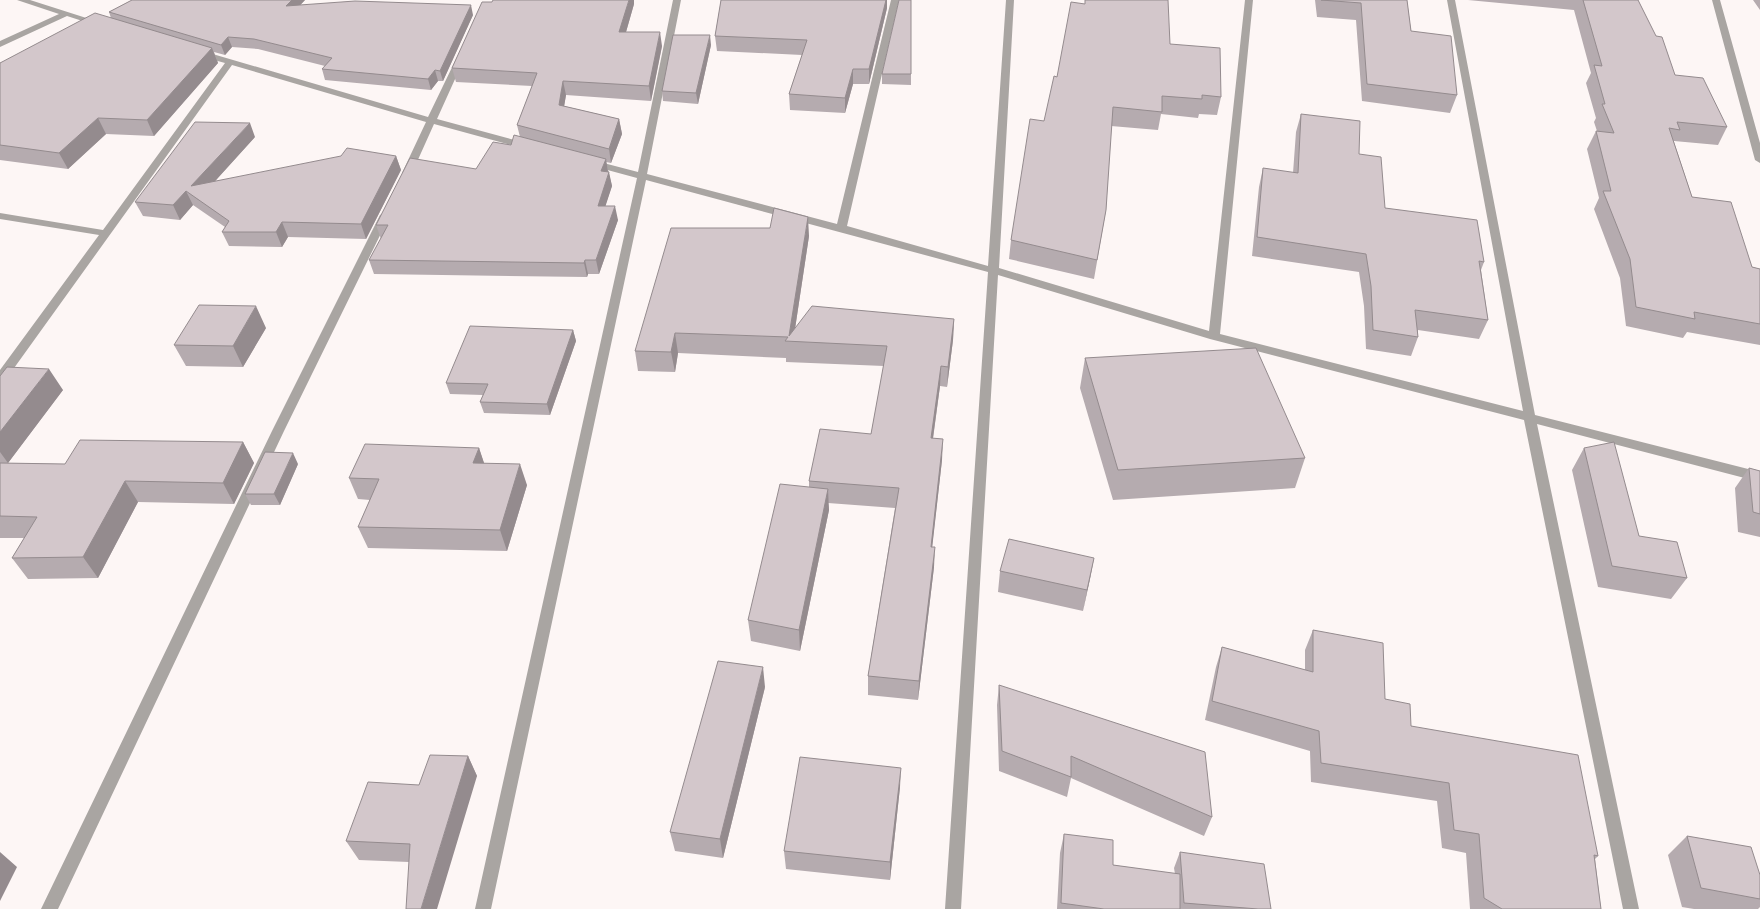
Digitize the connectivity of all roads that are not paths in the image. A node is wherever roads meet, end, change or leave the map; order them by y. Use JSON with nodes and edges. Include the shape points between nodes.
{"nodes":[{"id":1,"x":21,"y":0,"type":"edge"},
{"id":2,"x":677,"y":0,"type":"edge"},
{"id":3,"x":895,"y":0,"type":"edge"},
{"id":4,"x":1010,"y":0,"type":"edge"},
{"id":5,"x":1249,"y":0,"type":"edge"},
{"id":6,"x":1451,"y":0,"type":"edge"},
{"id":7,"x":1716,"y":0,"type":"edge"},
{"id":8,"x":66,"y":14,"type":"junction"},
{"id":9,"x":112,"y":27,"type":"edge"},
{"id":10,"x":467,"y":43,"type":"edge"},
{"id":11,"x":0,"y":44,"type":"edge"},
{"id":12,"x":184,"y":48,"type":"edge"},
{"id":13,"x":230,"y":62,"type":"junction"},
{"id":14,"x":432,"y":121,"type":"junction"},
{"id":15,"x":537,"y":149,"type":"edge"},
{"id":16,"x":1760,"y":160,"type":"edge"},
{"id":17,"x":585,"y":161,"type":"edge"},
{"id":18,"x":642,"y":176,"type":"junction"},
{"id":19,"x":401,"y":183,"type":"edge"},
{"id":20,"x":393,"y":201,"type":"edge"},
{"id":21,"x":0,"y":216,"type":"edge"},
{"id":22,"x":841,"y":228,"type":"junction"},
{"id":23,"x":104,"y":234,"type":"junction"},
{"id":24,"x":992,"y":270,"type":"junction"},
{"id":25,"x":1214,"y":336,"type":"junction"},
{"id":26,"x":0,"y":380,"type":"edge"},
{"id":27,"x":1530,"y":419,"type":"junction"},
{"id":28,"x":1760,"y":477,"type":"edge"},
{"id":29,"x":49,"y":909,"type":"edge"},
{"id":30,"x":483,"y":909,"type":"edge"},
{"id":31,"x":953,"y":909,"type":"edge"},
{"id":32,"x":1631,"y":909,"type":"edge"}],
"edges":[{"from":1,"to":8,"type":"street"},
{"from":2,"to":18,"type":"street"},
{"from":3,"to":22,"type":"street"},
{"from":4,"to":24,"type":"street"},
{"from":5,"to":25,"type":"street"},
{"from":6,"to":27,"type":"street"},
{"from":7,"to":16,"type":"street"},
{"from":8,"to":9,"type":"street"},
{"from":8,"to":11,"type":"street"},
{"from":10,"to":14,"type":"street"},
{"from":12,"to":13,"type":"street"},
{"from":13,"to":14,"type":"street"},
{"from":13,"to":23,"type":"street"},
{"from":14,"to":15,"type":"street"},
{"from":14,"to":19,"type":"street"},
{"from":17,"to":18,"type":"street"},
{"from":18,"to":22,"type":"street"},
{"from":18,"to":30,"type":"street"},
{"from":20,"to":29,"type":"street","via":[[278,431]]},
{"from":21,"to":23,"type":"street"},
{"from":22,"to":24,"type":"street"},
{"from":23,"to":26,"type":"street"},
{"from":24,"to":25,"type":"street"},
{"from":24,"to":31,"type":"street"},
{"from":25,"to":27,"type":"street"},
{"from":27,"to":28,"type":"street"},
{"from":27,"to":32,"type":"street"}]}
